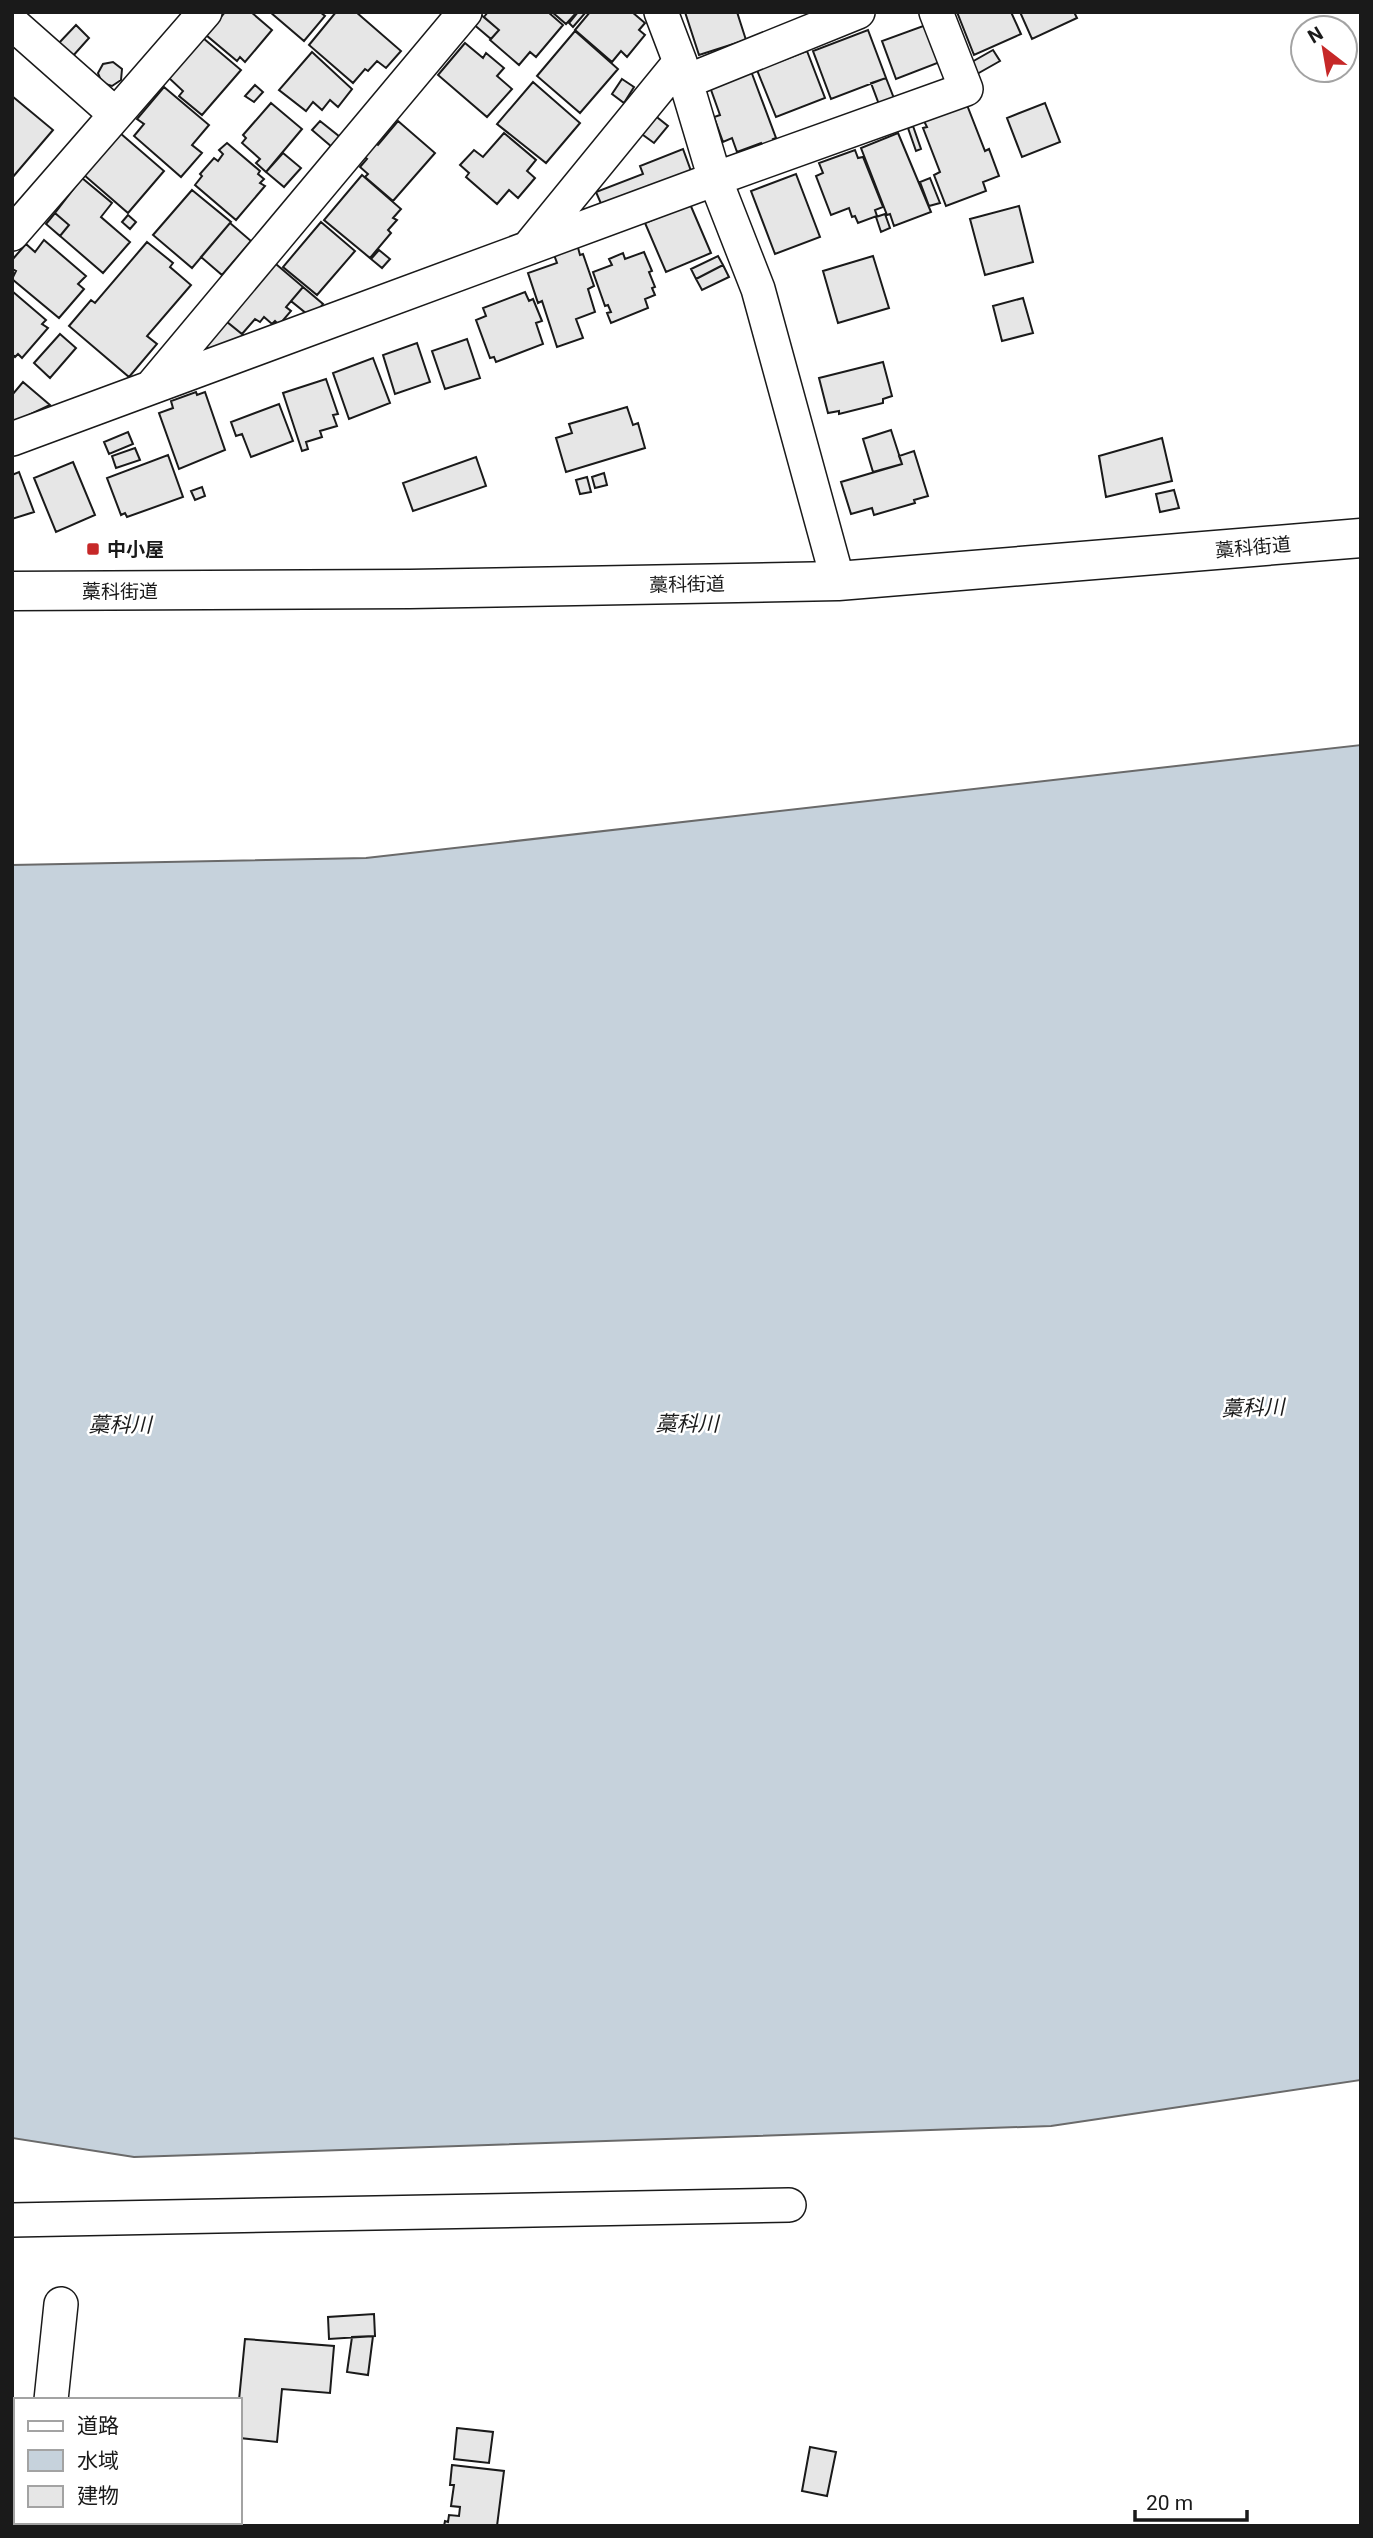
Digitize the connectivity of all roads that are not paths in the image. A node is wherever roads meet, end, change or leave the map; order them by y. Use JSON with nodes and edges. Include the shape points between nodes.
{"nodes":[{"id":1,"x":205,"y":12,"type":"edge"},
{"id":2,"x":465,"y":12,"type":"edge"},
{"id":3,"x":661,"y":12,"type":"edge"},
{"id":4,"x":858,"y":12,"type":"edge"},
{"id":5,"x":936,"y":12,"type":"edge"},
{"id":6,"x":12,"y":23,"type":"edge"},
{"id":7,"x":682,"y":72,"type":"junction"},
{"id":8,"x":115,"y":114,"type":"junction"},
{"id":9,"x":715,"y":179,"type":"junction"},
{"id":10,"x":12,"y":234,"type":"edge"},
{"id":11,"x":529,"y":247,"type":"junction"},
{"id":12,"x":151,"y":388,"type":"junction"},
{"id":13,"x":12,"y":439,"type":"edge"},
{"id":14,"x":1361,"y":538,"type":"edge"},
{"id":15,"x":838,"y":581,"type":"junction"},
{"id":16,"x":12,"y":592,"type":"edge"},
{"id":17,"x":789,"y":2205,"type":"dead end"},
{"id":18,"x":12,"y":2220,"type":"edge"},
{"id":19,"x":61,"y":2304,"type":"dead end"},
{"id":20,"x":51,"y":2398,"type":"edge"}],
"edges":[{"from":1,"to":8,"type":"street"},
{"from":2,"to":12,"type":"street"},
{"from":3,"to":7,"type":"street"},
{"from":4,"to":7,"type":"street"},
{"from":5,"to":9,"type":"street","via":[[966,89]]},
{"from":6,"to":8,"type":"street"},
{"from":7,"to":9,"type":"street"},
{"from":7,"to":11,"type":"street"},
{"from":8,"to":10,"type":"street"},
{"from":9,"to":11,"type":"street"},
{"from":9,"to":15,"type":"street","via":[[758,289]]},
{"from":11,"to":12,"type":"street"},
{"from":12,"to":13,"type":"street"},
{"from":14,"to":15,"type":"highway","name":"藁科街道"},
{"from":15,"to":16,"type":"highway","name":"藁科街道"},
{"from":17,"to":18,"type":"street"},
{"from":19,"to":20,"type":"street"}]}
